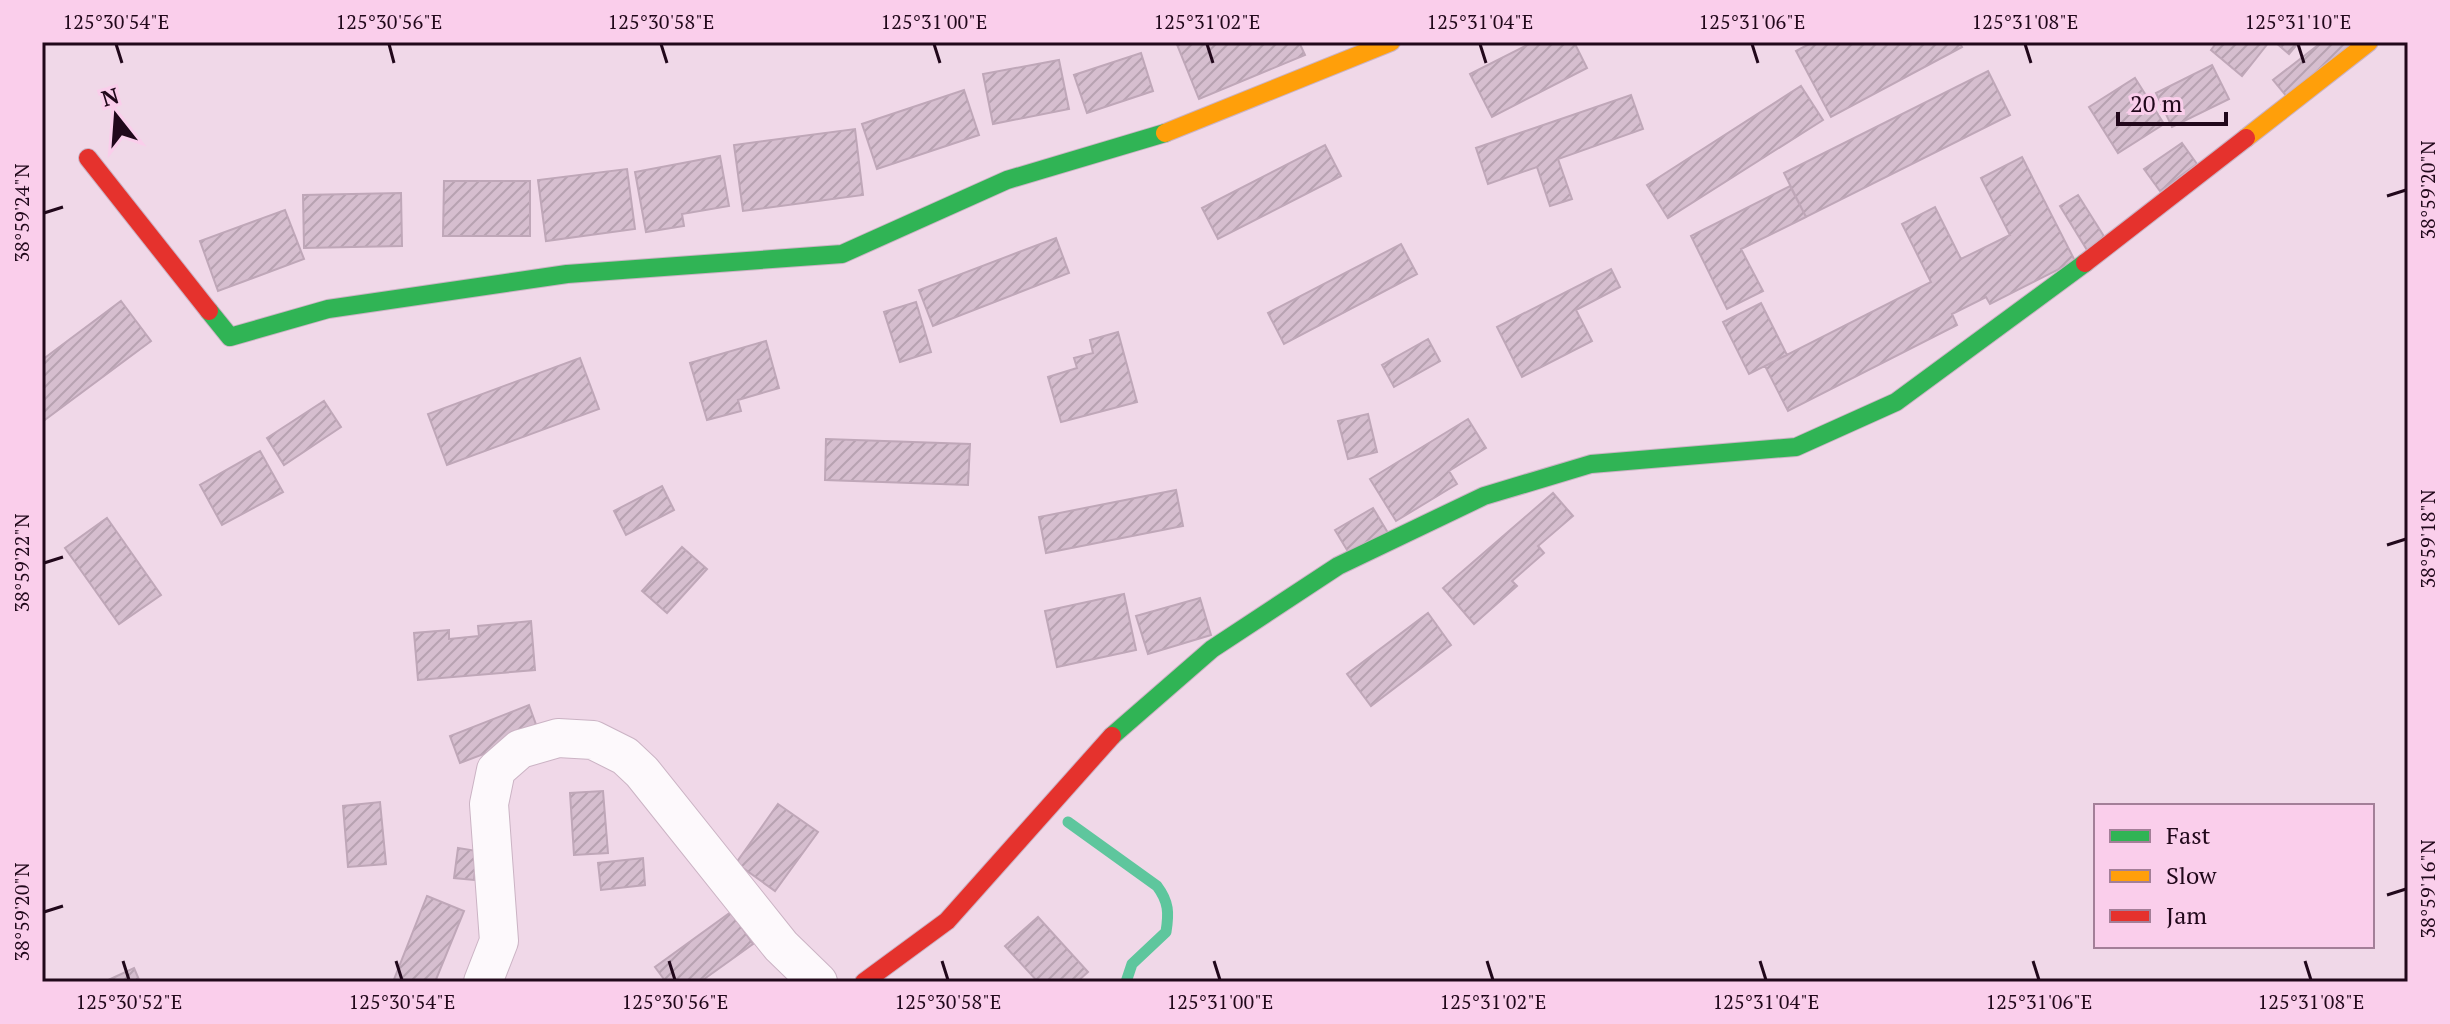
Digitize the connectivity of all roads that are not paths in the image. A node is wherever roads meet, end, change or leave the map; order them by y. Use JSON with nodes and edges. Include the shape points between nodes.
{"nodes":[{"id":1,"x":1391,"y":42,"type":"edge"},
{"id":2,"x":2369,"y":42,"type":"edge"},
{"id":3,"x":88,"y":158,"type":"dead end"},
{"id":4,"x":483,"y":982,"type":"edge"},
{"id":5,"x":818,"y":982,"type":"edge"},
{"id":6,"x":864,"y":982,"type":"edge"}],
"edges":[{"from":1,"to":3,"type":"street","via":[[1179,129],[1007,180],[842,254],[567,274],[328,309],[230,337]]},
{"from":2,"to":6,"type":"street","via":[[1896,402],[1796,447],[1591,464],[1484,496],[1338,566],[1212,649],[1119,730],[947,921]]},
{"from":4,"to":5,"type":"street","via":[[499,941],[489,804],[496,770],[520,749],[558,738],[593,740],[625,756],[781,946]]}]}
